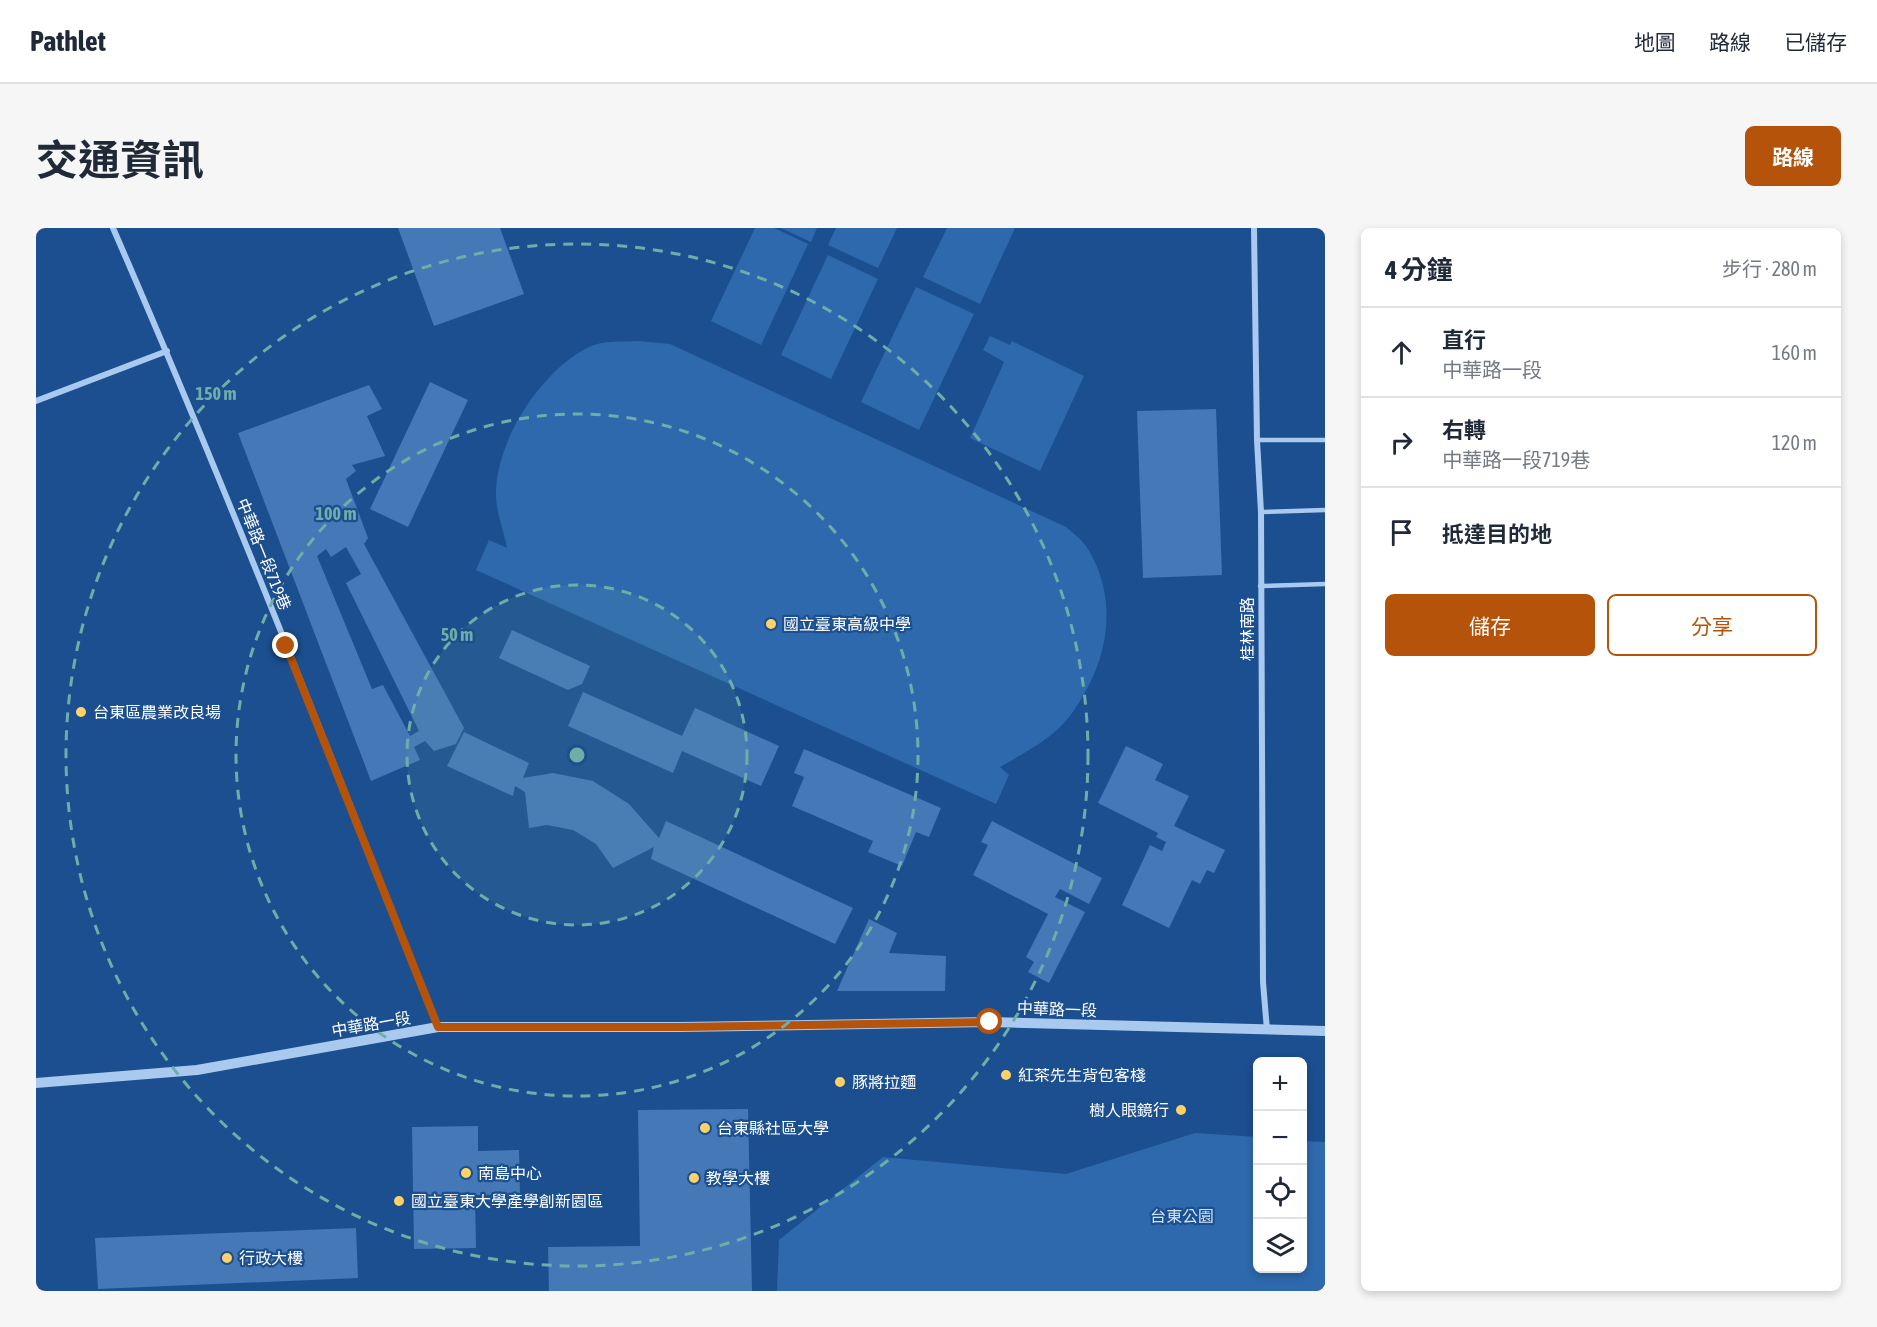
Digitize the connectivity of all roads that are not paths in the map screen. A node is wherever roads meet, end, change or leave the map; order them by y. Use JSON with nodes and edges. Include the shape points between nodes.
{"nodes":[{"id":1,"x":113,"y":228,"type":"edge"},
{"id":2,"x":1254,"y":228,"type":"edge"},
{"id":3,"x":166,"y":351,"type":"junction"},
{"id":4,"x":36,"y":401,"type":"edge"},
{"id":5,"x":1257,"y":440,"type":"junction"},
{"id":6,"x":1325,"y":440,"type":"edge"},
{"id":7,"x":1325,"y":510,"type":"edge"},
{"id":8,"x":1261,"y":512,"type":"junction"},
{"id":9,"x":1325,"y":584,"type":"edge"},
{"id":10,"x":1260,"y":586,"type":"junction"},
{"id":11,"x":438,"y":1027,"type":"junction"},
{"id":12,"x":1267,"y":1030,"type":"junction"},
{"id":13,"x":1325,"y":1031,"type":"edge"},
{"id":14,"x":36,"y":1083,"type":"edge"}],
"edges":[{"from":1,"to":3,"type":"street","name":"中華路一段719巷"},
{"from":2,"to":5,"type":"street","name":"桂林南路"},
{"from":3,"to":4,"type":"street"},
{"from":3,"to":11,"type":"street","name":"中華路一段719巷"},
{"from":5,"to":6,"type":"lane"},
{"from":5,"to":8,"type":"street","name":"桂林南路"},
{"from":7,"to":8,"type":"lane"},
{"from":8,"to":10,"type":"street","name":"桂林南路"},
{"from":9,"to":10,"type":"lane"},
{"from":10,"to":12,"type":"street","name":"桂林南路","via":[[1263,982]]},
{"from":11,"to":12,"type":"street","name":"中華路一段","via":[[990,1022]]},
{"from":11,"to":14,"type":"street","name":"中華路一段","via":[[197,1070]]},
{"from":12,"to":13,"type":"street","name":"中華路一段"}]}
